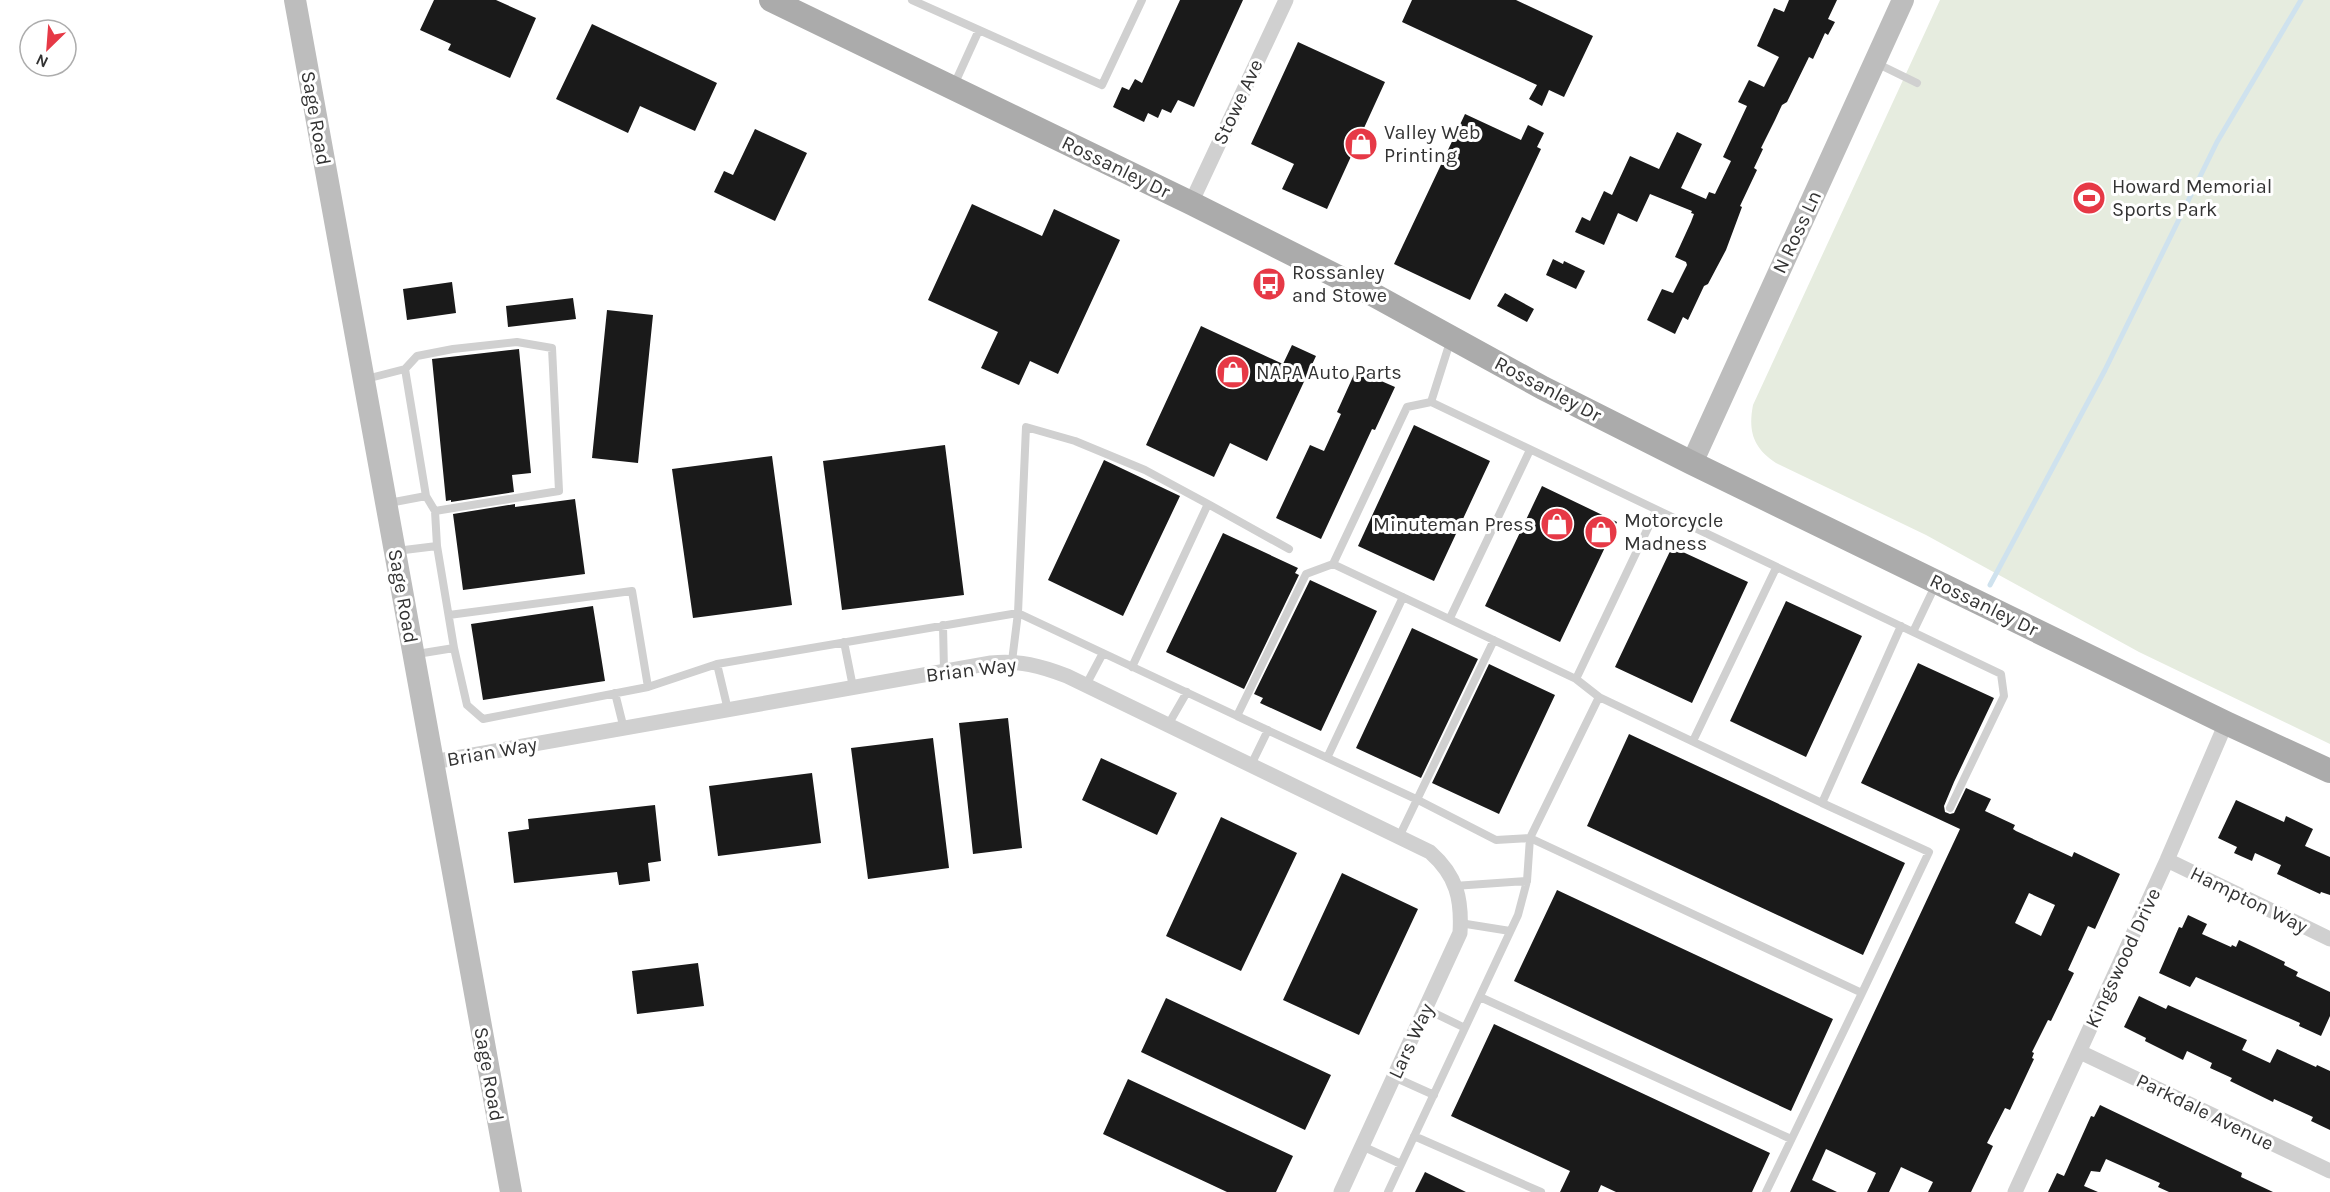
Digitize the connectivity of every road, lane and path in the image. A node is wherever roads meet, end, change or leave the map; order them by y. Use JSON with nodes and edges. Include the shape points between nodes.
{"nodes":[{"id":1,"x":295,"y":0,"type":"edge"},
{"id":2,"x":771,"y":0,"type":"edge"},
{"id":3,"x":912,"y":0,"type":"edge"},
{"id":4,"x":1142,"y":0,"type":"edge"},
{"id":5,"x":1286,"y":0,"type":"edge"},
{"id":6,"x":1903,"y":0,"type":"edge"},
{"id":7,"x":979,"y":30,"type":"junction"},
{"id":8,"x":1875,"y":62,"type":"junction"},
{"id":9,"x":1917,"y":83,"type":"dead end"},
{"id":10,"x":952,"y":89,"type":"junction"},
{"id":11,"x":1191,"y":204,"type":"junction"},
{"id":12,"x":1451,"y":338,"type":"junction"},
{"id":13,"x":405,"y":369,"type":"junction"},
{"id":14,"x":364,"y":380,"type":"junction"},
{"id":15,"x":1431,"y":402,"type":"junction"},
{"id":16,"x":1530,"y":450,"type":"junction"},
{"id":17,"x":1692,"y":464,"type":"junction"},
{"id":18,"x":426,"y":496,"type":"junction"},
{"id":19,"x":387,"y":504,"type":"junction"},
{"id":20,"x":1208,"y":504,"type":"junction"},
{"id":21,"x":1656,"y":510,"type":"junction"},
{"id":22,"x":435,"y":512,"type":"junction"},
{"id":23,"x":437,"y":546,"type":"junction"},
{"id":24,"x":1289,"y":549,"type":"dead end"},
{"id":25,"x":395,"y":551,"type":"junction"},
{"id":26,"x":1333,"y":564,"type":"junction"},
{"id":27,"x":1776,"y":568,"type":"junction"},
{"id":28,"x":1937,"y":583,"type":"junction"},
{"id":29,"x":1403,"y":597,"type":"junction"},
{"id":30,"x":1018,"y":613,"type":"junction"},
{"id":31,"x":449,"y":615,"type":"junction"},
{"id":32,"x":1450,"y":618,"type":"junction"},
{"id":33,"x":943,"y":626,"type":"junction"},
{"id":34,"x":1901,"y":626,"type":"junction"},
{"id":35,"x":1912,"y":632,"type":"junction"},
{"id":36,"x":1494,"y":640,"type":"junction"},
{"id":37,"x":844,"y":642,"type":"junction"},
{"id":38,"x":454,"y":648,"type":"junction"},
{"id":39,"x":414,"y":654,"type":"junction"},
{"id":40,"x":1103,"y":654,"type":"junction"},
{"id":41,"x":1012,"y":661,"type":"junction"},
{"id":42,"x":717,"y":664,"type":"junction"},
{"id":43,"x":1132,"y":667,"type":"junction"},
{"id":44,"x":944,"y":671,"type":"junction"},
{"id":45,"x":1576,"y":679,"type":"junction"},
{"id":46,"x":1086,"y":685,"type":"junction"},
{"id":47,"x":648,"y":687,"type":"junction"},
{"id":48,"x":854,"y":687,"type":"junction"},
{"id":49,"x":1187,"y":692,"type":"junction"},
{"id":50,"x":615,"y":693,"type":"junction"},
{"id":51,"x":1599,"y":697,"type":"junction"},
{"id":52,"x":728,"y":710,"type":"junction"},
{"id":53,"x":1237,"y":716,"type":"junction"},
{"id":54,"x":2226,"y":723,"type":"junction"},
{"id":55,"x":1168,"y":725,"type":"junction"},
{"id":56,"x":624,"y":729,"type":"junction"},
{"id":57,"x":1268,"y":730,"type":"junction"},
{"id":58,"x":1693,"y":741,"type":"junction"},
{"id":59,"x":1327,"y":758,"type":"junction"},
{"id":60,"x":434,"y":762,"type":"junction"},
{"id":61,"x":1251,"y":765,"type":"junction"},
{"id":62,"x":2330,"y":771,"type":"edge"},
{"id":63,"x":1418,"y":800,"type":"junction"},
{"id":64,"x":1822,"y":803,"type":"junction"},
{"id":65,"x":1950,"y":808,"type":"dead end"},
{"id":66,"x":1399,"y":837,"type":"junction"},
{"id":67,"x":1530,"y":838,"type":"junction"},
{"id":68,"x":2167,"y":860,"type":"junction"},
{"id":69,"x":1527,"y":881,"type":"junction"},
{"id":70,"x":1454,"y":886,"type":"junction"},
{"id":71,"x":1460,"y":923,"type":"junction"},
{"id":72,"x":1510,"y":932,"type":"junction"},
{"id":73,"x":2330,"y":939,"type":"edge"},
{"id":74,"x":1863,"y":993,"type":"junction"},
{"id":75,"x":1479,"y":997,"type":"junction"},
{"id":76,"x":1426,"y":1009,"type":"junction"},
{"id":77,"x":1465,"y":1028,"type":"junction"},
{"id":78,"x":2080,"y":1052,"type":"junction"},
{"id":79,"x":1394,"y":1077,"type":"junction"},
{"id":80,"x":1434,"y":1095,"type":"junction"},
{"id":81,"x":1414,"y":1136,"type":"junction"},
{"id":82,"x":1791,"y":1139,"type":"junction"},
{"id":83,"x":1362,"y":1146,"type":"junction"},
{"id":84,"x":1401,"y":1164,"type":"junction"},
{"id":85,"x":2330,"y":1172,"type":"edge"},
{"id":86,"x":511,"y":1192,"type":"edge"},
{"id":87,"x":1341,"y":1192,"type":"edge"},
{"id":88,"x":1388,"y":1192,"type":"edge"},
{"id":89,"x":1540,"y":1192,"type":"edge"},
{"id":90,"x":1766,"y":1192,"type":"edge"},
{"id":91,"x":2015,"y":1192,"type":"edge"}],
"edges":[{"from":1,"to":14,"type":"main road","name":"Sage Road"},
{"from":2,"to":10,"type":"main road","name":"Rossanley Dr","via":[[796,8]]},
{"from":3,"to":7,"type":"lane"},
{"from":4,"to":7,"type":"lane","via":[[1102,85]]},
{"from":5,"to":11,"type":"street","name":"Stowe Ave"},
{"from":6,"to":8,"type":"main road","name":"N Ross Ln"},
{"from":7,"to":10,"type":"lane"},
{"from":8,"to":9,"type":"lane"},
{"from":8,"to":17,"type":"main road","name":"N Ross Ln"},
{"from":10,"to":11,"type":"main road","name":"Rossanley Dr"},
{"from":11,"to":12,"type":"main road","name":"Rossanley Dr"},
{"from":12,"to":15,"type":"lane"},
{"from":12,"to":17,"type":"main road","name":"Rossanley Dr"},
{"from":13,"to":14,"type":"lane"},
{"from":13,"to":18,"type":"lane"},
{"from":13,"to":22,"type":"lane","via":[[417,356],[453,350],[517,342],[552,348],[559,491]]},
{"from":14,"to":19,"type":"main road","name":"Sage Road"},
{"from":15,"to":16,"type":"lane"},
{"from":15,"to":26,"type":"lane","via":[[1407,407]]},
{"from":16,"to":21,"type":"lane"},
{"from":16,"to":32,"type":"lane"},
{"from":17,"to":28,"type":"main road","name":"Rossanley Dr"},
{"from":18,"to":19,"type":"lane"},
{"from":18,"to":22,"type":"lane"},
{"from":19,"to":25,"type":"main road","name":"Sage Road"},
{"from":20,"to":24,"type":"lane"},
{"from":20,"to":30,"type":"lane","via":[[1105,453],[1026,428]]},
{"from":20,"to":43,"type":"lane"},
{"from":21,"to":27,"type":"lane"},
{"from":21,"to":45,"type":"lane"},
{"from":22,"to":23,"type":"lane"},
{"from":23,"to":25,"type":"lane"},
{"from":23,"to":31,"type":"lane"},
{"from":25,"to":39,"type":"main road","name":"Sage Road"},
{"from":26,"to":29,"type":"lane"},
{"from":26,"to":53,"type":"lane","via":[[1306,574]]},
{"from":27,"to":34,"type":"lane"},
{"from":27,"to":58,"type":"lane"},
{"from":28,"to":35,"type":"lane"},
{"from":28,"to":54,"type":"main road","name":"Rossanley Dr"},
{"from":29,"to":32,"type":"lane"},
{"from":29,"to":59,"type":"lane"},
{"from":30,"to":33,"type":"lane"},
{"from":30,"to":40,"type":"lane"},
{"from":30,"to":41,"type":"lane"},
{"from":31,"to":38,"type":"lane"},
{"from":31,"to":47,"type":"lane","via":[[632,591]]},
{"from":32,"to":36,"type":"lane"},
{"from":33,"to":37,"type":"lane"},
{"from":33,"to":44,"type":"lane"},
{"from":34,"to":35,"type":"lane"},
{"from":34,"to":64,"type":"lane"},
{"from":35,"to":65,"type":"lane","via":[[2001,674],[2004,696]]},
{"from":36,"to":45,"type":"lane"},
{"from":36,"to":63,"type":"lane"},
{"from":37,"to":42,"type":"lane"},
{"from":37,"to":48,"type":"lane"},
{"from":38,"to":39,"type":"lane"},
{"from":38,"to":50,"type":"lane","via":[[467,705],[483,719]]},
{"from":39,"to":60,"type":"main road","name":"Sage Road"},
{"from":40,"to":43,"type":"lane"},
{"from":40,"to":46,"type":"lane"},
{"from":41,"to":44,"type":"street","name":"Brian Way"},
{"from":41,"to":46,"type":"street","name":"Brian Way","via":[[1046,668]]},
{"from":42,"to":47,"type":"lane"},
{"from":42,"to":52,"type":"lane"},
{"from":43,"to":49,"type":"lane"},
{"from":44,"to":48,"type":"street","name":"Brian Way"},
{"from":45,"to":51,"type":"lane"},
{"from":46,"to":55,"type":"street","name":"Brian Way"},
{"from":47,"to":50,"type":"lane"},
{"from":48,"to":52,"type":"street","name":"Brian Way"},
{"from":49,"to":53,"type":"lane"},
{"from":49,"to":55,"type":"lane"},
{"from":50,"to":56,"type":"lane"},
{"from":51,"to":58,"type":"lane"},
{"from":51,"to":67,"type":"lane"},
{"from":52,"to":56,"type":"street","name":"Brian Way"},
{"from":53,"to":57,"type":"lane"},
{"from":54,"to":62,"type":"main road","name":"Rossanley Dr"},
{"from":54,"to":68,"type":"street","name":"Kingswood Drive"},
{"from":55,"to":61,"type":"street","name":"Brian Way"},
{"from":56,"to":60,"type":"street","name":"Brian Way"},
{"from":57,"to":59,"type":"lane"},
{"from":57,"to":61,"type":"lane"},
{"from":58,"to":64,"type":"lane"},
{"from":59,"to":63,"type":"lane"},
{"from":60,"to":86,"type":"main road","name":"Sage Road"},
{"from":61,"to":66,"type":"street","name":"Brian Way"},
{"from":63,"to":66,"type":"lane"},
{"from":63,"to":67,"type":"lane","via":[[1496,840]]},
{"from":64,"to":74,"type":"lane","via":[[1929,852]]},
{"from":66,"to":70,"type":"street","name":"Brian Way","via":[[1430,852],[1441,862]]},
{"from":67,"to":69,"type":"lane"},
{"from":67,"to":74,"type":"lane"},
{"from":68,"to":73,"type":"street","name":"Hampton Way"},
{"from":68,"to":78,"type":"street","name":"Kingswood Drive"},
{"from":69,"to":70,"type":"lane"},
{"from":69,"to":72,"type":"lane"},
{"from":70,"to":71,"type":"street","name":"Lars Way","via":[[1461,902]]},
{"from":71,"to":72,"type":"lane"},
{"from":71,"to":76,"type":"street","name":"Lars Way","via":[[1453,952]]},
{"from":72,"to":75,"type":"lane"},
{"from":74,"to":82,"type":"lane"},
{"from":75,"to":77,"type":"lane"},
{"from":75,"to":82,"type":"lane"},
{"from":76,"to":77,"type":"lane"},
{"from":76,"to":79,"type":"street","name":"Lars Way"},
{"from":77,"to":80,"type":"lane"},
{"from":78,"to":85,"type":"street","name":"Parkdale Avenue"},
{"from":78,"to":91,"type":"street","name":"Kingswood Drive"},
{"from":79,"to":80,"type":"lane"},
{"from":79,"to":83,"type":"street","name":"Lars Way"},
{"from":80,"to":81,"type":"lane"},
{"from":81,"to":84,"type":"lane"},
{"from":81,"to":89,"type":"lane"},
{"from":82,"to":90,"type":"lane"},
{"from":83,"to":84,"type":"lane"},
{"from":83,"to":87,"type":"street","name":"Lars Way"},
{"from":84,"to":88,"type":"lane"}]}
